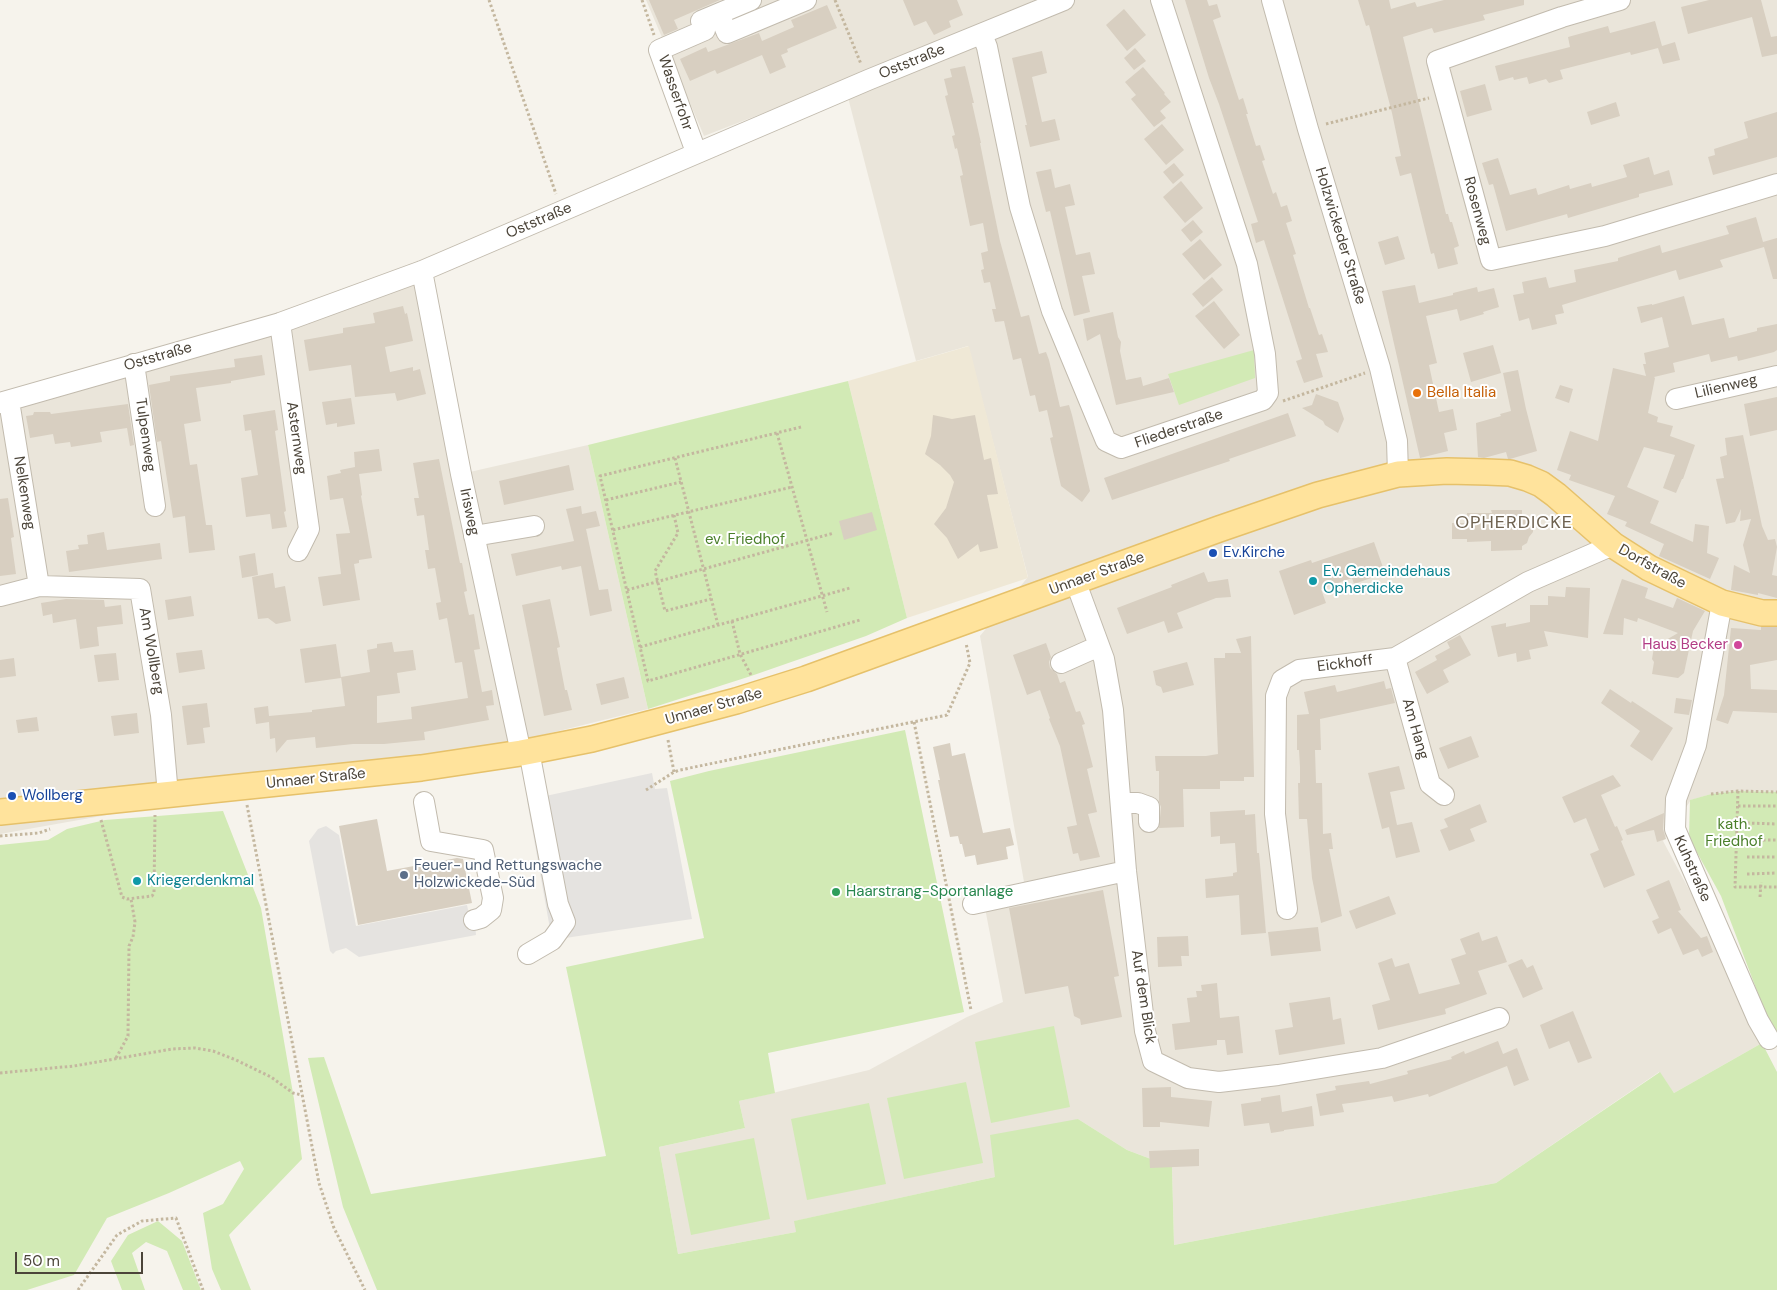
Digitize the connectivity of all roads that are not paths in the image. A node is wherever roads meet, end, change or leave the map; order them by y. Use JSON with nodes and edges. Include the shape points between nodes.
{"nodes":[{"id":1,"x":751,"y":0,"type":"edge"},
{"id":2,"x":806,"y":0,"type":"edge"},
{"id":3,"x":1064,"y":0,"type":"edge"},
{"id":4,"x":1161,"y":0,"type":"edge"},
{"id":5,"x":1272,"y":0,"type":"edge"},
{"id":6,"x":1620,"y":0,"type":"edge"},
{"id":7,"x":719,"y":14,"type":"junction"},
{"id":8,"x":982,"y":34,"type":"junction"},
{"id":9,"x":696,"y":152,"type":"junction"},
{"id":10,"x":1777,"y":184,"type":"edge"},
{"id":11,"x":422,"y":271,"type":"junction"},
{"id":12,"x":280,"y":323,"type":"junction"},
{"id":13,"x":134,"y":364,"type":"junction"},
{"id":14,"x":1777,"y":376,"type":"edge"},
{"id":15,"x":1676,"y":399,"type":"dead end"},
{"id":16,"x":4,"y":402,"type":"edge"},
{"id":17,"x":1398,"y":474,"type":"junction"},
{"id":18,"x":155,"y":506,"type":"dead end"},
{"id":19,"x":534,"y":526,"type":"dead end"},
{"id":20,"x":474,"y":536,"type":"junction"},
{"id":21,"x":1613,"y":545,"type":"junction"},
{"id":22,"x":298,"y":551,"type":"dead end"},
{"id":23,"x":1076,"y":582,"type":"junction"},
{"id":24,"x":39,"y":586,"type":"junction"},
{"id":25,"x":0,"y":596,"type":"edge"},
{"id":26,"x":1722,"y":603,"type":"junction"},
{"id":27,"x":1777,"y":613,"type":"edge"},
{"id":28,"x":1099,"y":646,"type":"junction"},
{"id":29,"x":1395,"y":658,"type":"junction"},
{"id":30,"x":1061,"y":663,"type":"dead end"},
{"id":31,"x":525,"y":752,"type":"junction"},
{"id":32,"x":1444,"y":795,"type":"dead end"},
{"id":33,"x":424,"y":802,"type":"dead end"},
{"id":34,"x":162,"y":803,"type":"junction"},
{"id":35,"x":1120,"y":803,"type":"junction"},
{"id":36,"x":0,"y":812,"type":"edge"},
{"id":37,"x":1149,"y":822,"type":"dead end"},
{"id":38,"x":1126,"y":871,"type":"junction"},
{"id":39,"x":972,"y":904,"type":"dead end"},
{"id":40,"x":1287,"y":909,"type":"dead end"},
{"id":41,"x":474,"y":920,"type":"dead end"},
{"id":42,"x":528,"y":954,"type":"dead end"},
{"id":43,"x":1499,"y":1018,"type":"dead end"},
{"id":44,"x":1769,"y":1039,"type":"dead end"}],
"edges":[{"from":1,"to":7,"type":"street","name":"Wasserfohr"},
{"from":2,"to":7,"type":"street","via":[[726,33]]},
{"from":3,"to":8,"type":"street","name":"Oststraße"},
{"from":4,"to":8,"type":"street","name":"Fliederstraße","via":[[1247,264],[1265,354],[1268,394],[1263,400],[1121,448],[1106,441],[1052,310],[1020,207]]},
{"from":5,"to":17,"type":"street","name":"Holzwickeder Straße","via":[[1380,368],[1397,440]]},
{"from":6,"to":10,"type":"street","name":"Rosenweg","via":[[1437,61],[1491,260],[1605,236]]},
{"from":7,"to":9,"type":"street","name":"Wasserfohr","via":[[702,21],[705,30],[659,50]]},
{"from":8,"to":9,"type":"street","name":"Oststraße"},
{"from":9,"to":11,"type":"street","name":"Oststraße"},
{"from":11,"to":12,"type":"street","name":"Oststraße"},
{"from":11,"to":20,"type":"street","name":"Irisweg"},
{"from":12,"to":13,"type":"street","name":"Oststraße"},
{"from":12,"to":22,"type":"street","name":"Asternweg","via":[[309,529]]},
{"from":13,"to":16,"type":"street","name":"Oststraße"},
{"from":13,"to":18,"type":"street","name":"Tulpenweg"},
{"from":14,"to":15,"type":"street","name":"Lilienweg"},
{"from":16,"to":24,"type":"street","name":"Nelkenweg"},
{"from":17,"to":21,"type":"main road","name":"Dorfstraße","via":[[1447,470],[1510,473],[1527,478],[1556,494]]},
{"from":17,"to":23,"type":"main road","name":"Unnaer Straße","via":[[1318,495]]},
{"from":19,"to":20,"type":"street"},
{"from":20,"to":31,"type":"street","name":"Irisweg"},
{"from":21,"to":26,"type":"main road","name":"Dorfstraße","via":[[1649,568]]},
{"from":21,"to":29,"type":"street","name":"Eickhoff","via":[[1528,582]]},
{"from":23,"to":28,"type":"street","name":"Auf dem Blick"},
{"from":23,"to":31,"type":"main road","name":"Unnaer Straße","via":[[866,659],[736,701]]},
{"from":24,"to":25,"type":"street","name":"Am Wollberg"},
{"from":24,"to":34,"type":"street","name":"Am Wollberg","via":[[140,589],[161,715]]},
{"from":26,"to":27,"type":"main road","name":"Dorfstraße","via":[[1762,613]]},
{"from":26,"to":44,"type":"street","name":"Kuhstraße","via":[[1696,745],[1676,798],[1675,829]]},
{"from":28,"to":30,"type":"street"},
{"from":28,"to":35,"type":"street","name":"Auf dem Blick","via":[[1113,710]]},
{"from":29,"to":32,"type":"street","name":"Am Hang","via":[[1430,784]]},
{"from":29,"to":40,"type":"street","name":"Eickhoff","via":[[1299,670],[1282,680],[1276,696],[1275,814]]},
{"from":31,"to":34,"type":"main road","name":"Unnaer Straße","via":[[421,768],[244,787]]},
{"from":31,"to":42,"type":"street","name":"Irisweg","via":[[558,904],[565,922],[552,940]]},
{"from":33,"to":41,"type":"street","via":[[432,840],[483,850],[493,898],[491,910]]},
{"from":34,"to":36,"type":"main road","name":"Unnaer Straße"},
{"from":35,"to":37,"type":"street","via":[[1149,807]]},
{"from":35,"to":38,"type":"street","name":"Auf dem Blick"},
{"from":38,"to":39,"type":"street"},
{"from":38,"to":43,"type":"street","name":"Auf dem Blick","via":[[1145,1030],[1151,1053],[1154,1060],[1188,1078],[1219,1082],[1382,1058]]}]}
